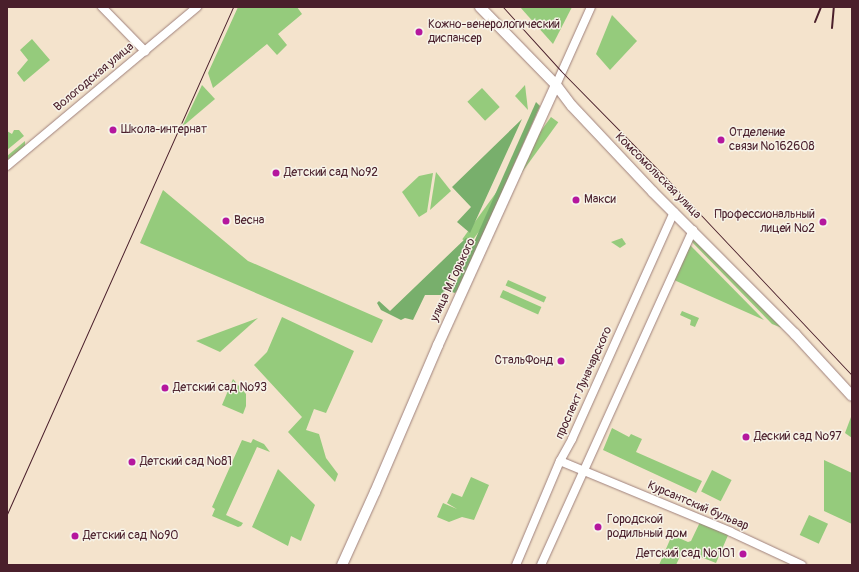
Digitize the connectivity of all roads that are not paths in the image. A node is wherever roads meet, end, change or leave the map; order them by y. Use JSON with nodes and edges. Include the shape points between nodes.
{"nodes":[{"id":1,"x":102,"y":7,"type":"edge"},
{"id":2,"x":197,"y":7,"type":"edge"},
{"id":3,"x":480,"y":7,"type":"edge"},
{"id":4,"x":591,"y":7,"type":"edge"},
{"id":5,"x":145,"y":51,"type":"junction"},
{"id":6,"x":556,"y":85,"type":"junction"},
{"id":7,"x":7,"y":166,"type":"edge"},
{"id":8,"x":674,"y":212,"type":"junction"},
{"id":9,"x":693,"y":230,"type":"junction"},
{"id":10,"x":852,"y":396,"type":"edge"},
{"id":11,"x":560,"y":461,"type":"junction"},
{"id":12,"x":583,"y":470,"type":"junction"},
{"id":13,"x":342,"y":565,"type":"edge"},
{"id":14,"x":516,"y":565,"type":"edge"},
{"id":15,"x":541,"y":565,"type":"edge"},
{"id":16,"x":802,"y":565,"type":"edge"}],
"edges":[{"from":1,"to":5,"type":"street"},
{"from":2,"to":5,"type":"street","name":"Вологодская улица"},
{"from":3,"to":6,"type":"street","name":"Комсомольская улица"},
{"from":4,"to":6,"type":"street","name":"улица М.Горького"},
{"from":5,"to":7,"type":"street","name":"Вологодская улица"},
{"from":6,"to":8,"type":"street","name":"Комсомольская улица","via":[[572,106]]},
{"from":6,"to":13,"type":"street","name":"улица М.Горького"},
{"from":8,"to":9,"type":"street","name":"Комсомольская улица"},
{"from":8,"to":11,"type":"street","name":"проспект Луначарского"},
{"from":9,"to":10,"type":"street","name":"Комсомольская улица"},
{"from":9,"to":12,"type":"street"},
{"from":11,"to":12,"type":"street","name":"Курсантский бульвар"},
{"from":11,"to":14,"type":"street","name":"проспект Луначарского"},
{"from":12,"to":15,"type":"street"},
{"from":12,"to":16,"type":"street","name":"Курсантский бульвар","via":[[731,532]]}]}
